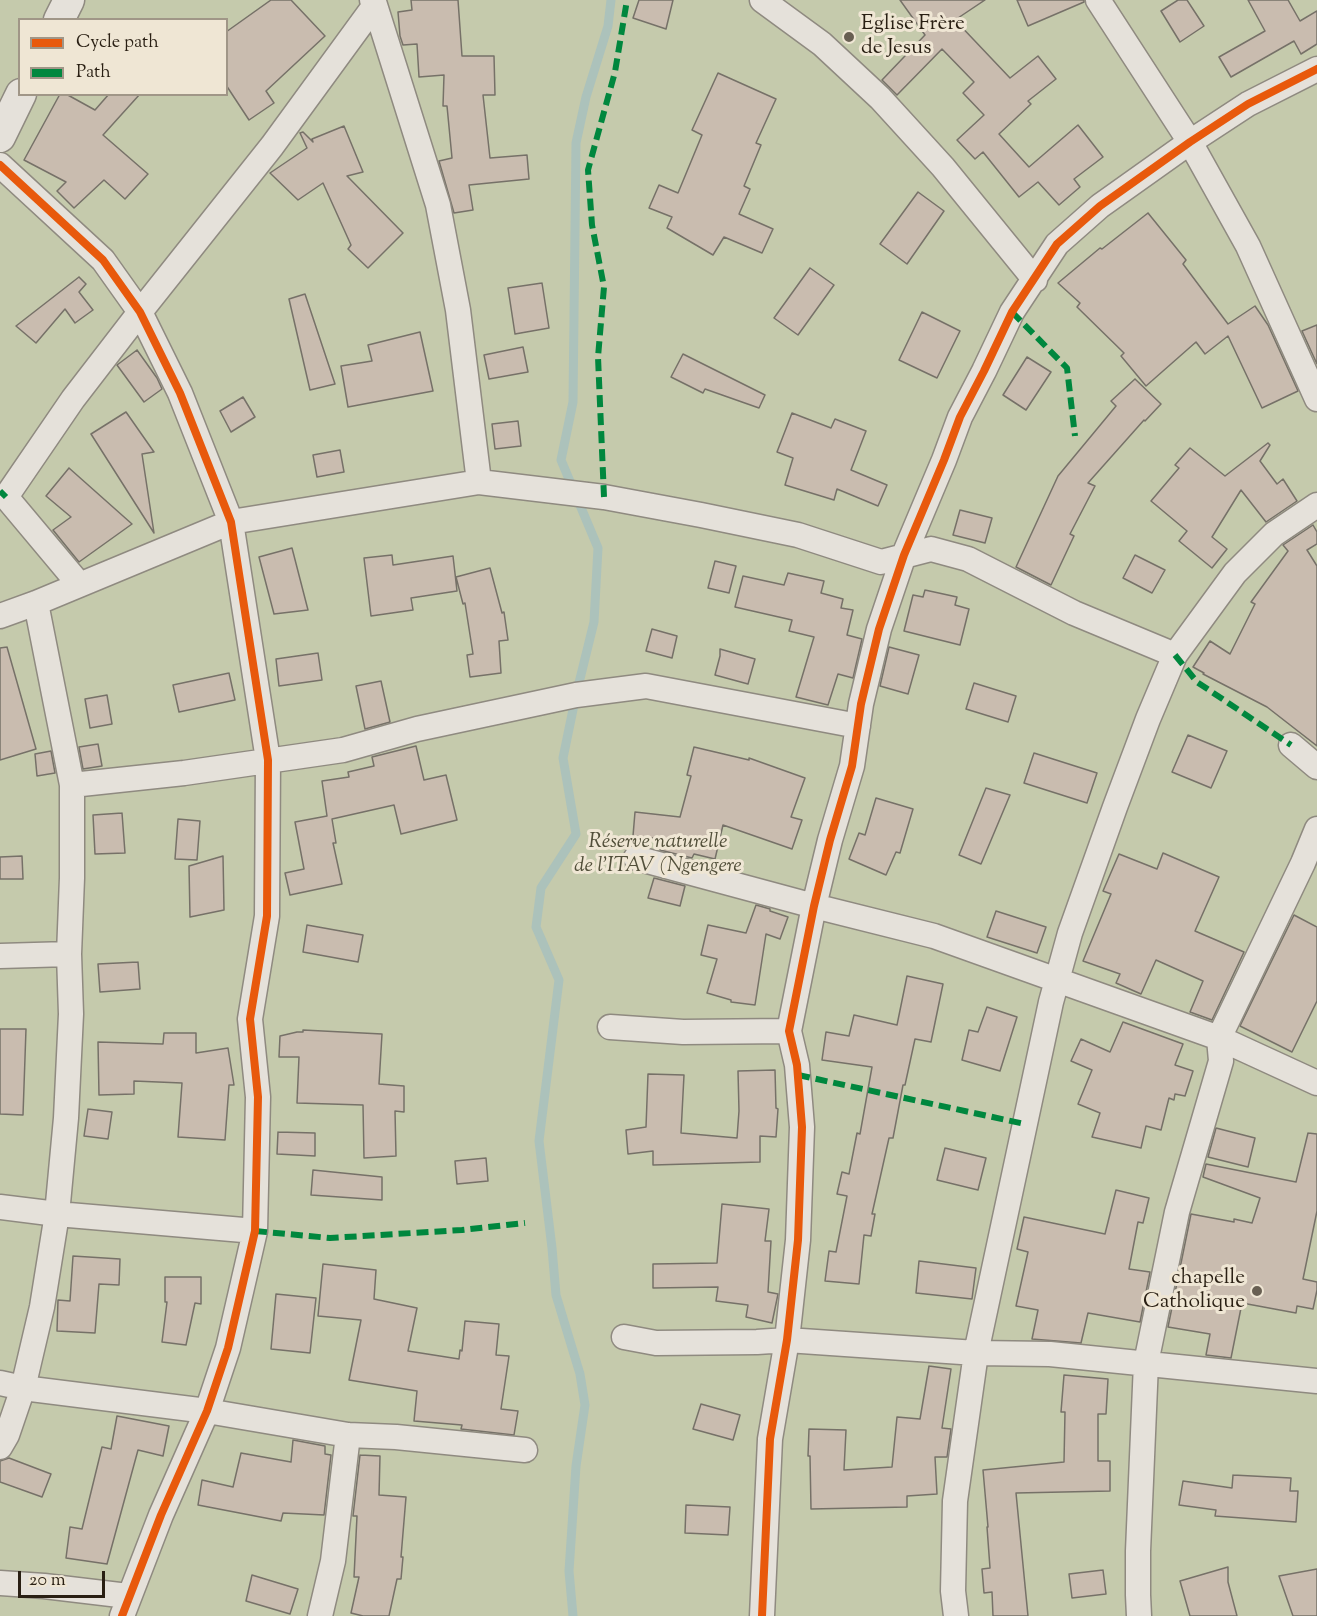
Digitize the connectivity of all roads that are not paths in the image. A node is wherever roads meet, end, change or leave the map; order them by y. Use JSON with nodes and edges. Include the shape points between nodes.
{"nodes":[{"id":1,"x":69,"y":0,"type":"edge"},
{"id":2,"x":762,"y":0,"type":"edge"},
{"id":3,"x":1098,"y":0,"type":"edge"},
{"id":4,"x":374,"y":3,"type":"edge"},
{"id":5,"x":60,"y":18,"type":"edge"},
{"id":6,"x":1317,"y":69,"type":"edge"},
{"id":7,"x":20,"y":96,"type":"edge"},
{"id":8,"x":0,"y":137,"type":"edge"},
{"id":9,"x":1190,"y":142,"type":"junction"},
{"id":10,"x":0,"y":165,"type":"edge"},
{"id":11,"x":1035,"y":280,"type":"junction"},
{"id":12,"x":140,"y":312,"type":"junction"},
{"id":13,"x":1317,"y":399,"type":"edge"},
{"id":14,"x":479,"y":482,"type":"junction"},
{"id":15,"x":1317,"y":505,"type":"edge"},
{"id":16,"x":231,"y":522,"type":"junction"},
{"id":17,"x":904,"y":555,"type":"junction"},
{"id":18,"x":80,"y":584,"type":"junction"},
{"id":19,"x":36,"y":603,"type":"junction"},
{"id":20,"x":0,"y":616,"type":"edge"},
{"id":21,"x":1175,"y":655,"type":"junction"},
{"id":22,"x":858,"y":726,"type":"junction"},
{"id":23,"x":1291,"y":745,"type":"dead end"},
{"id":24,"x":268,"y":760,"type":"junction"},
{"id":25,"x":1317,"y":767,"type":"edge"},
{"id":26,"x":72,"y":785,"type":"junction"},
{"id":27,"x":1317,"y":829,"type":"edge"},
{"id":28,"x":636,"y":858,"type":"dead end"},
{"id":29,"x":814,"y":906,"type":"junction"},
{"id":30,"x":69,"y":954,"type":"junction"},
{"id":31,"x":0,"y":956,"type":"edge"},
{"id":32,"x":1057,"y":979,"type":"junction"},
{"id":33,"x":610,"y":1027,"type":"dead end"},
{"id":34,"x":789,"y":1031,"type":"junction"},
{"id":35,"x":1219,"y":1038,"type":"junction"},
{"id":36,"x":1317,"y":1083,"type":"edge"},
{"id":37,"x":0,"y":1207,"type":"edge"},
{"id":38,"x":57,"y":1214,"type":"junction"},
{"id":39,"x":255,"y":1231,"type":"junction"},
{"id":40,"x":624,"y":1337,"type":"dead end"},
{"id":41,"x":787,"y":1340,"type":"junction"},
{"id":42,"x":976,"y":1353,"type":"junction"},
{"id":43,"x":1146,"y":1363,"type":"junction"},
{"id":44,"x":1317,"y":1381,"type":"edge"},
{"id":45,"x":12,"y":1386,"type":"edge"},
{"id":46,"x":207,"y":1411,"type":"junction"},
{"id":47,"x":348,"y":1435,"type":"junction"},
{"id":48,"x":0,"y":1447,"type":"edge"},
{"id":49,"x":525,"y":1450,"type":"dead end"},
{"id":50,"x":0,"y":1583,"type":"edge"},
{"id":51,"x":125,"y":1606,"type":"edge"},
{"id":52,"x":320,"y":1616,"type":"edge"},
{"id":53,"x":762,"y":1616,"type":"edge"},
{"id":54,"x":956,"y":1616,"type":"edge"},
{"id":55,"x":1139,"y":1616,"type":"edge"}],
"edges":[{"from":1,"to":5,"type":"street"},
{"from":2,"to":11,"type":"street","via":[[822,44],[880,98],[943,166]]},
{"from":3,"to":9,"type":"street"},
{"from":4,"to":12,"type":"street","via":[[272,146]]},
{"from":4,"to":14,"type":"street","via":[[438,205],[458,310]]},
{"from":6,"to":9,"type":"street","via":[[1248,104]]},
{"from":7,"to":8,"type":"street"},
{"from":9,"to":11,"type":"street","via":[[1100,206],[1057,244]]},
{"from":9,"to":13,"type":"street","via":[[1248,246]]},
{"from":10,"to":12,"type":"street","via":[[103,260]]},
{"from":11,"to":17,"type":"street","via":[[1012,312],[960,417]]},
{"from":12,"to":16,"type":"street","via":[[180,393]]},
{"from":12,"to":18,"type":"street","via":[[6,497]]},
{"from":14,"to":16,"type":"street"},
{"from":14,"to":17,"type":"street","via":[[604,497],[700,515],[798,535],[881,562]]},
{"from":15,"to":21,"type":"street","via":[[1274,534],[1235,573]]},
{"from":16,"to":18,"type":"street"},
{"from":16,"to":24,"type":"street"},
{"from":17,"to":21,"type":"street","via":[[931,549],[968,560],[1074,612]]},
{"from":17,"to":22,"type":"street","via":[[879,629]]},
{"from":18,"to":19,"type":"street"},
{"from":19,"to":20,"type":"street"},
{"from":19,"to":26,"type":"street"},
{"from":21,"to":32,"type":"street","via":[[1114,807]]},
{"from":22,"to":24,"type":"street","via":[[646,686],[576,695],[417,729],[342,750]]},
{"from":22,"to":29,"type":"street","via":[[852,766]]},
{"from":23,"to":25,"type":"street"},
{"from":24,"to":26,"type":"street"},
{"from":24,"to":39,"type":"street","via":[[267,916],[250,1019],[258,1097]]},
{"from":26,"to":30,"type":"street"},
{"from":27,"to":35,"type":"street"},
{"from":28,"to":29,"type":"street"},
{"from":29,"to":32,"type":"street","via":[[934,936]]},
{"from":29,"to":34,"type":"street"},
{"from":30,"to":31,"type":"street"},
{"from":30,"to":38,"type":"street","via":[[71,1014]]},
{"from":32,"to":35,"type":"street"},
{"from":32,"to":42,"type":"street"},
{"from":33,"to":34,"type":"street","via":[[683,1032]]},
{"from":34,"to":41,"type":"street","via":[[797,1065],[802,1127],[798,1240]]},
{"from":35,"to":36,"type":"street"},
{"from":35,"to":43,"type":"street","via":[[1221,1061],[1177,1212]]},
{"from":37,"to":38,"type":"street"},
{"from":38,"to":39,"type":"street"},
{"from":38,"to":45,"type":"street","via":[[42,1307]]},
{"from":39,"to":46,"type":"street","via":[[228,1348]]},
{"from":40,"to":41,"type":"street","via":[[656,1342]]},
{"from":41,"to":42,"type":"street"},
{"from":41,"to":53,"type":"street","via":[[770,1440]]},
{"from":42,"to":43,"type":"street","via":[[1050,1354]]},
{"from":42,"to":54,"type":"street","via":[[955,1501]]},
{"from":43,"to":44,"type":"street"},
{"from":43,"to":55,"type":"street"},
{"from":45,"to":46,"type":"street"},
{"from":45,"to":48,"type":"street","via":[[7,1435]]},
{"from":46,"to":47,"type":"street"},
{"from":46,"to":51,"type":"street"},
{"from":47,"to":49,"type":"street"},
{"from":47,"to":52,"type":"street","via":[[333,1561]]},
{"from":50,"to":51,"type":"street","via":[[44,1586]]}]}
